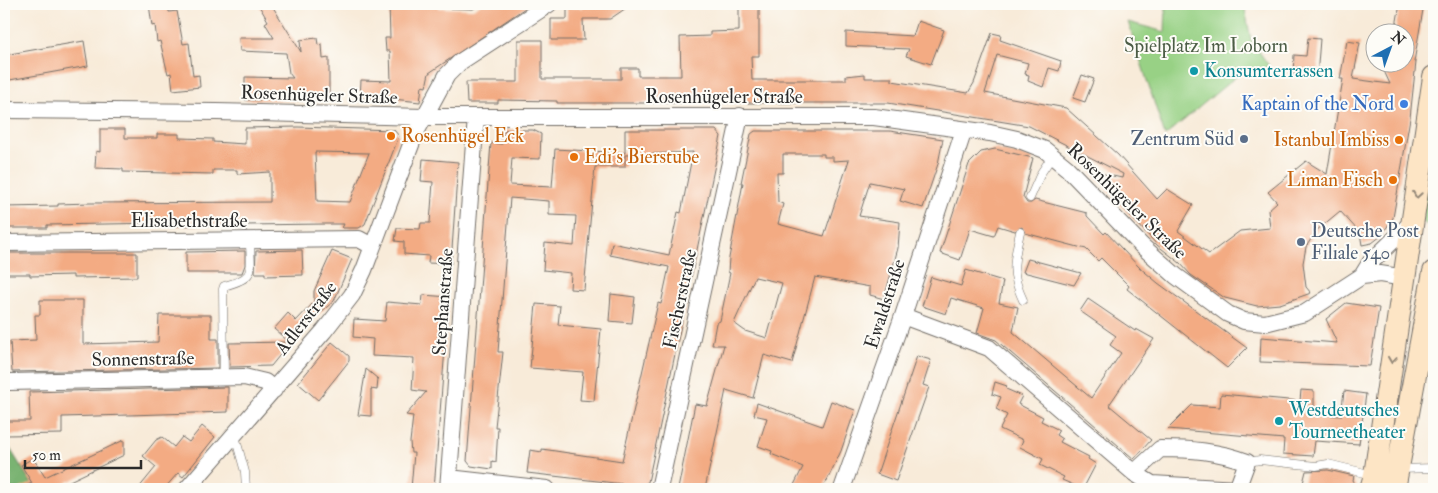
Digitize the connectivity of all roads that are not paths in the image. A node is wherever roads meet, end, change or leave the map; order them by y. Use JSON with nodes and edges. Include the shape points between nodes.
{"nodes":[{"id":1,"x":549,"y":4,"type":"edge"},
{"id":2,"x":1434,"y":77,"type":"edge"},
{"id":3,"x":4,"y":110,"type":"edge"},
{"id":4,"x":740,"y":116,"type":"junction"},
{"id":5,"x":476,"y":117,"type":"junction"},
{"id":6,"x":425,"y":118,"type":"junction"},
{"id":7,"x":964,"y":130,"type":"junction"},
{"id":8,"x":1052,"y":155,"type":"junction"},
{"id":9,"x":1030,"y":198,"type":"dead end"},
{"id":10,"x":1413,"y":222,"type":"junction"},
{"id":11,"x":1020,"y":232,"type":"dead end"},
{"id":12,"x":250,"y":240,"type":"junction"},
{"id":13,"x":4,"y":243,"type":"edge"},
{"id":14,"x":372,"y":246,"type":"junction"},
{"id":15,"x":1362,"y":276,"type":"junction"},
{"id":16,"x":1433,"y":277,"type":"edge"},
{"id":17,"x":1405,"y":278,"type":"junction"},
{"id":18,"x":1023,"y":300,"type":"dead end"},
{"id":19,"x":903,"y":316,"type":"junction"},
{"id":20,"x":224,"y":378,"type":"junction"},
{"id":21,"x":6,"y":382,"type":"edge"},
{"id":22,"x":274,"y":390,"type":"junction"},
{"id":23,"x":235,"y":436,"type":"junction"},
{"id":24,"x":1247,"y":462,"type":"junction"},
{"id":25,"x":1434,"y":468,"type":"edge"},
{"id":26,"x":1134,"y":473,"type":"junction"},
{"id":27,"x":1395,"y":479,"type":"edge"},
{"id":28,"x":1373,"y":482,"type":"edge"},
{"id":29,"x":449,"y":484,"type":"edge"},
{"id":30,"x":187,"y":489,"type":"edge"},
{"id":31,"x":246,"y":489,"type":"edge"},
{"id":32,"x":547,"y":489,"type":"edge"},
{"id":33,"x":659,"y":489,"type":"edge"},
{"id":34,"x":842,"y":489,"type":"edge"},
{"id":35,"x":1230,"y":489,"type":"edge"}],
"edges":[{"from":1,"to":6,"type":"street","name":"Adlerstraße","via":[[460,62],[438,88]]},
{"from":2,"to":10,"type":"main road","one_way":true},
{"from":3,"to":6,"type":"street","name":"Rosenhügeler Straße"},
{"from":4,"to":5,"type":"street","name":"Rosenhügeler Straße"},
{"from":4,"to":7,"type":"street","name":"Rosenhügeler Straße","via":[[874,117]]},
{"from":4,"to":33,"type":"street","name":"Fischerstraße"},
{"from":5,"to":6,"type":"street","name":"Rosenhügeler Straße"},
{"from":5,"to":29,"type":"street","name":"Stephanstraße"},
{"from":6,"to":14,"type":"street","name":"Adlerstraße","via":[[415,134]]},
{"from":7,"to":8,"type":"street","name":"Rosenhügeler Straße","via":[[1032,143]]},
{"from":7,"to":19,"type":"street","name":"Ewaldstraße"},
{"from":8,"to":9,"type":"lane"},
{"from":8,"to":15,"type":"street","name":"Rosenhügeler Straße","via":[[1176,276],[1228,314],[1244,321],[1265,323],[1305,313]]},
{"from":10,"to":15,"type":"street","name":"Rosenhügeler Straße","via":[[1370,263]]},
{"from":10,"to":17,"type":"main road"},
{"from":11,"to":18,"type":"lane","via":[[1014,282]]},
{"from":12,"to":13,"type":"street","name":"Elisabethstraße"},
{"from":12,"to":14,"type":"street","name":"Elisabethstraße","via":[[359,239]]},
{"from":12,"to":20,"type":"lane","via":[[250,274],[246,280],[223,289]]},
{"from":14,"to":22,"type":"street","name":"Adlerstraße","via":[[348,301]]},
{"from":15,"to":17,"type":"street","via":[[1380,274]]},
{"from":16,"to":17,"type":"main road"},
{"from":16,"to":27,"type":"main road"},
{"from":17,"to":28,"type":"main road","one_way":true},
{"from":19,"to":26,"type":"street","via":[[989,348]]},
{"from":19,"to":34,"type":"street","name":"Ewaldstraße"},
{"from":20,"to":21,"type":"street","name":"Sonnenstraße"},
{"from":20,"to":22,"type":"street","name":"Sonnenstraße","via":[[244,377],[264,382]]},
{"from":22,"to":23,"type":"street","name":"Adlerstraße"},
{"from":23,"to":30,"type":"street","name":"Adlerstraße"},
{"from":23,"to":31,"type":"lane"},
{"from":24,"to":26,"type":"street","via":[[1228,454],[1160,449]]},
{"from":24,"to":28,"type":"lane","via":[[1328,464]]},
{"from":24,"to":35,"type":"street","via":[[1237,489]]},
{"from":25,"to":27,"type":"lane"},
{"from":26,"to":35,"type":"street","via":[[1152,484]]},
{"from":29,"to":32,"type":"street"}]}
